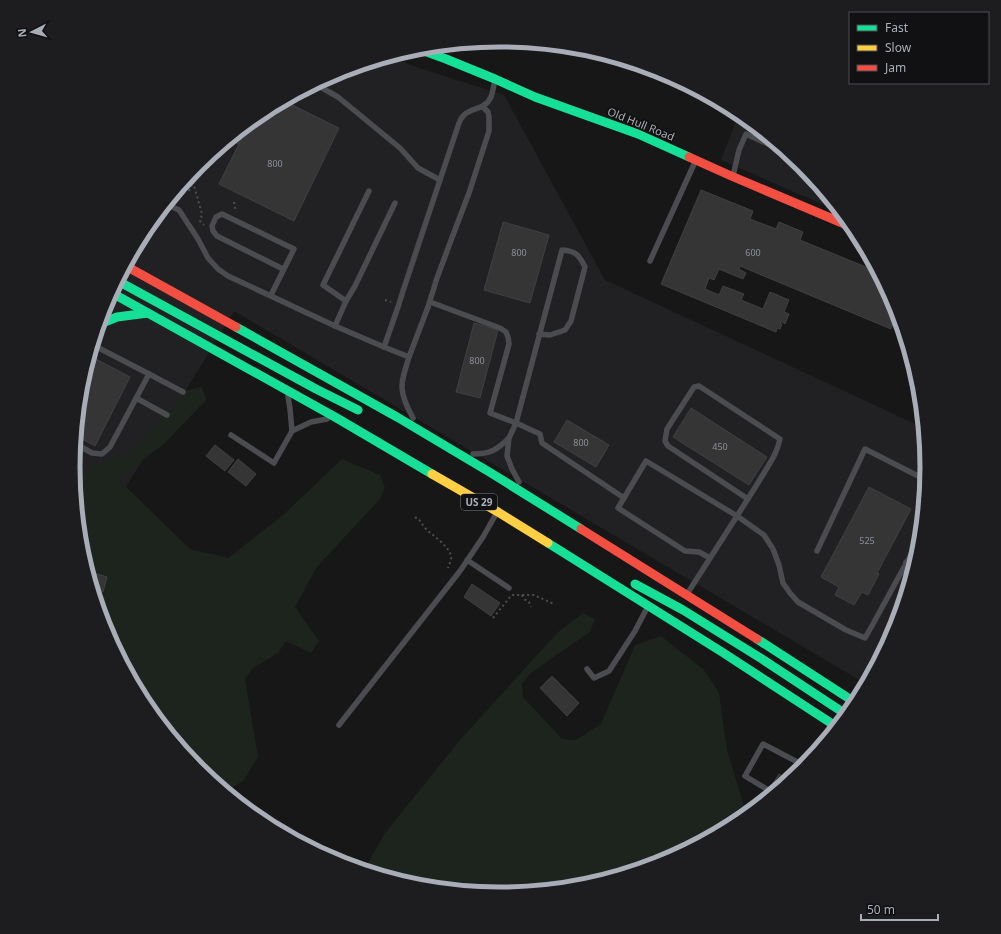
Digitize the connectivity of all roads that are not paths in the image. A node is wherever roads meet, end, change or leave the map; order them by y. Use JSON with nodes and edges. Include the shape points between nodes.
{"nodes":[{"id":1,"x":430,"y":53,"type":"edge"},
{"id":2,"x":495,"y":79,"type":"junction"},
{"id":3,"x":321,"y":87,"type":"edge"},
{"id":4,"x":483,"y":107,"type":"junction"},
{"id":5,"x":769,"y":144,"type":"edge"},
{"id":6,"x":696,"y":160,"type":"junction"},
{"id":7,"x":733,"y":177,"type":"junction"},
{"id":8,"x":440,"y":180,"type":"junction"},
{"id":9,"x":369,"y":191,"type":"dead end"},
{"id":10,"x":395,"y":203,"type":"dead end"},
{"id":11,"x":171,"y":206,"type":"edge"},
{"id":12,"x":842,"y":223,"type":"edge"},
{"id":13,"x":650,"y":261,"type":"dead end"},
{"id":14,"x":131,"y":269,"type":"edge"},
{"id":15,"x":283,"y":269,"type":"junction"},
{"id":16,"x":123,"y":284,"type":"edge"},
{"id":17,"x":271,"y":295,"type":"junction"},
{"id":18,"x":117,"y":296,"type":"edge"},
{"id":19,"x":346,"y":301,"type":"junction"},
{"id":20,"x":430,"y":302,"type":"junction"},
{"id":21,"x":148,"y":313,"type":"junction"},
{"id":22,"x":107,"y":320,"type":"edge"},
{"id":23,"x":335,"y":326,"type":"junction"},
{"id":24,"x":539,"y":334,"type":"junction"},
{"id":25,"x":98,"y":347,"type":"edge"},
{"id":26,"x":384,"y":347,"type":"junction"},
{"id":27,"x":409,"y":357,"type":"junction"},
{"id":28,"x":149,"y":374,"type":"junction"},
{"id":29,"x":286,"y":390,"type":"junction"},
{"id":30,"x":183,"y":392,"type":"dead end"},
{"id":31,"x":136,"y":398,"type":"junction"},
{"id":32,"x":167,"y":415,"type":"dead end"},
{"id":33,"x":368,"y":415,"type":"dead end"},
{"id":34,"x":336,"y":417,"type":"junction"},
{"id":35,"x":516,"y":423,"type":"junction"},
{"id":36,"x":292,"y":431,"type":"junction"},
{"id":37,"x":420,"y":431,"type":"junction"},
{"id":38,"x":230,"y":434,"type":"dead end"},
{"id":39,"x":409,"y":436,"type":"dead end"},
{"id":40,"x":509,"y":438,"type":"junction"},
{"id":41,"x":438,"y":442,"type":"junction"},
{"id":42,"x":81,"y":447,"type":"edge"},
{"id":43,"x":460,"y":455,"type":"junction"},
{"id":44,"x":920,"y":477,"type":"edge"},
{"id":45,"x":526,"y":495,"type":"junction"},
{"id":46,"x":624,"y":498,"type":"junction"},
{"id":47,"x":748,"y":498,"type":"junction"},
{"id":48,"x":498,"y":512,"type":"junction"},
{"id":49,"x":737,"y":516,"type":"junction"},
{"id":50,"x":817,"y":551,"type":"dead end"},
{"id":51,"x":911,"y":553,"type":"edge"},
{"id":52,"x":567,"y":556,"type":"junction"},
{"id":53,"x":710,"y":558,"type":"junction"},
{"id":54,"x":467,"y":560,"type":"junction"},
{"id":55,"x":906,"y":562,"type":"junction"},
{"id":56,"x":909,"y":563,"type":"edge"},
{"id":57,"x":600,"y":566,"type":"dead end"},
{"id":58,"x":627,"y":579,"type":"dead end"},
{"id":59,"x":509,"y":588,"type":"dead end"},
{"id":60,"x":686,"y":595,"type":"junction"},
{"id":61,"x":648,"y":606,"type":"junction"},
{"id":62,"x":587,"y":669,"type":"dead end"},
{"id":63,"x":850,"y":699,"type":"edge"},
{"id":64,"x":842,"y":712,"type":"edge"},
{"id":65,"x":833,"y":724,"type":"edge"},
{"id":66,"x":338,"y":725,"type":"dead end"},
{"id":67,"x":798,"y":762,"type":"edge"},
{"id":68,"x":768,"y":790,"type":"edge"}],
"edges":[{"from":1,"to":2,"type":"main road","name":"Old Hull Road"},
{"from":2,"to":4,"type":"lane","via":[[490,99]]},
{"from":2,"to":6,"type":"main road","name":"Old Hull Road","via":[[535,97],[638,134]]},
{"from":3,"to":8,"type":"lane","via":[[338,97],[400,148],[418,168]]},
{"from":4,"to":8,"type":"lane","via":[[462,117]]},
{"from":4,"to":20,"type":"lane","via":[[490,117],[489,131]]},
{"from":5,"to":7,"type":"lane","via":[[746,134],[739,150]]},
{"from":6,"to":7,"type":"main road","name":"Old Hull Road"},
{"from":6,"to":13,"type":"lane"},
{"from":7,"to":12,"type":"main road","name":"Old Hull Road"},
{"from":8,"to":26,"type":"lane"},
{"from":9,"to":19,"type":"lane","via":[[323,286]]},
{"from":10,"to":19,"type":"lane"},
{"from":11,"to":17,"type":"lane","via":[[178,210],[208,258],[218,269]]},
{"from":14,"to":37,"type":"main road","number":"US 29"},
{"from":15,"to":15,"type":"lane","via":[[220,238],[214,233],[212,226],[216,217],[222,214],[294,249]]},
{"from":15,"to":17,"type":"lane"},
{"from":16,"to":33,"type":"main road","via":[[316,390]]},
{"from":17,"to":23,"type":"lane"},
{"from":18,"to":21,"type":"main road","number":"US 29"},
{"from":19,"to":23,"type":"lane"},
{"from":20,"to":27,"type":"lane"},
{"from":20,"to":35,"type":"lane","via":[[506,332],[509,344],[490,413]]},
{"from":21,"to":22,"type":"main road","via":[[116,316]]},
{"from":21,"to":29,"type":"main road","number":"US 29"},
{"from":23,"to":26,"type":"lane"},
{"from":24,"to":24,"type":"lane","via":[[562,250],[571,251],[580,256],[585,267],[571,321],[565,330],[550,335]]},
{"from":24,"to":35,"type":"lane"},
{"from":25,"to":28,"type":"lane"},
{"from":26,"to":27,"type":"lane"},
{"from":27,"to":37,"type":"lane","via":[[403,377],[403,399]]},
{"from":28,"to":30,"type":"lane"},
{"from":28,"to":31,"type":"lane"},
{"from":29,"to":34,"type":"main road","number":"US 29"},
{"from":29,"to":36,"type":"lane"},
{"from":31,"to":32,"type":"lane"},
{"from":31,"to":42,"type":"lane","via":[[110,447],[102,454],[92,453]]},
{"from":34,"to":36,"type":"lane","via":[[311,422]]},
{"from":34,"to":48,"type":"main road","number":"US 29"},
{"from":35,"to":40,"type":"lane"},
{"from":35,"to":46,"type":"lane","via":[[540,434],[542,444]]},
{"from":36,"to":38,"type":"lane","via":[[274,463]]},
{"from":37,"to":41,"type":"main road","number":"US 29"},
{"from":39,"to":41,"type":"main road"},
{"from":40,"to":43,"type":"lane","via":[[490,453]]},
{"from":40,"to":45,"type":"lane","via":[[509,462]]},
{"from":41,"to":43,"type":"main road","number":"US 29"},
{"from":43,"to":45,"type":"main road","number":"US 29"},
{"from":44,"to":50,"type":"lane","via":[[866,449]]},
{"from":45,"to":60,"type":"main road","number":"US 29"},
{"from":46,"to":49,"type":"lane","via":[[646,461]]},
{"from":46,"to":53,"type":"lane","via":[[618,508],[685,551],[699,552]]},
{"from":47,"to":47,"type":"lane","via":[[778,449],[780,439],[699,386],[694,388],[667,429],[665,441],[668,446]]},
{"from":47,"to":49,"type":"lane"},
{"from":48,"to":52,"type":"main road","number":"US 29"},
{"from":48,"to":54,"type":"lane"},
{"from":49,"to":53,"type":"lane"},
{"from":49,"to":55,"type":"lane","via":[[764,535],[773,549],[783,583],[798,602],[865,638]]},
{"from":51,"to":55,"type":"lane"},
{"from":52,"to":57,"type":"main road"},
{"from":52,"to":61,"type":"main road","number":"US 29"},
{"from":53,"to":60,"type":"lane"},
{"from":54,"to":59,"type":"lane"},
{"from":54,"to":66,"type":"lane"},
{"from":55,"to":56,"type":"lane"},
{"from":58,"to":64,"type":"main road","via":[[683,610]]},
{"from":60,"to":63,"type":"main road","number":"US 29"},
{"from":61,"to":62,"type":"lane","via":[[609,671],[594,678]]},
{"from":61,"to":65,"type":"main road","number":"US 29"},
{"from":67,"to":68,"type":"lane","via":[[764,744],[746,776]]}]}
